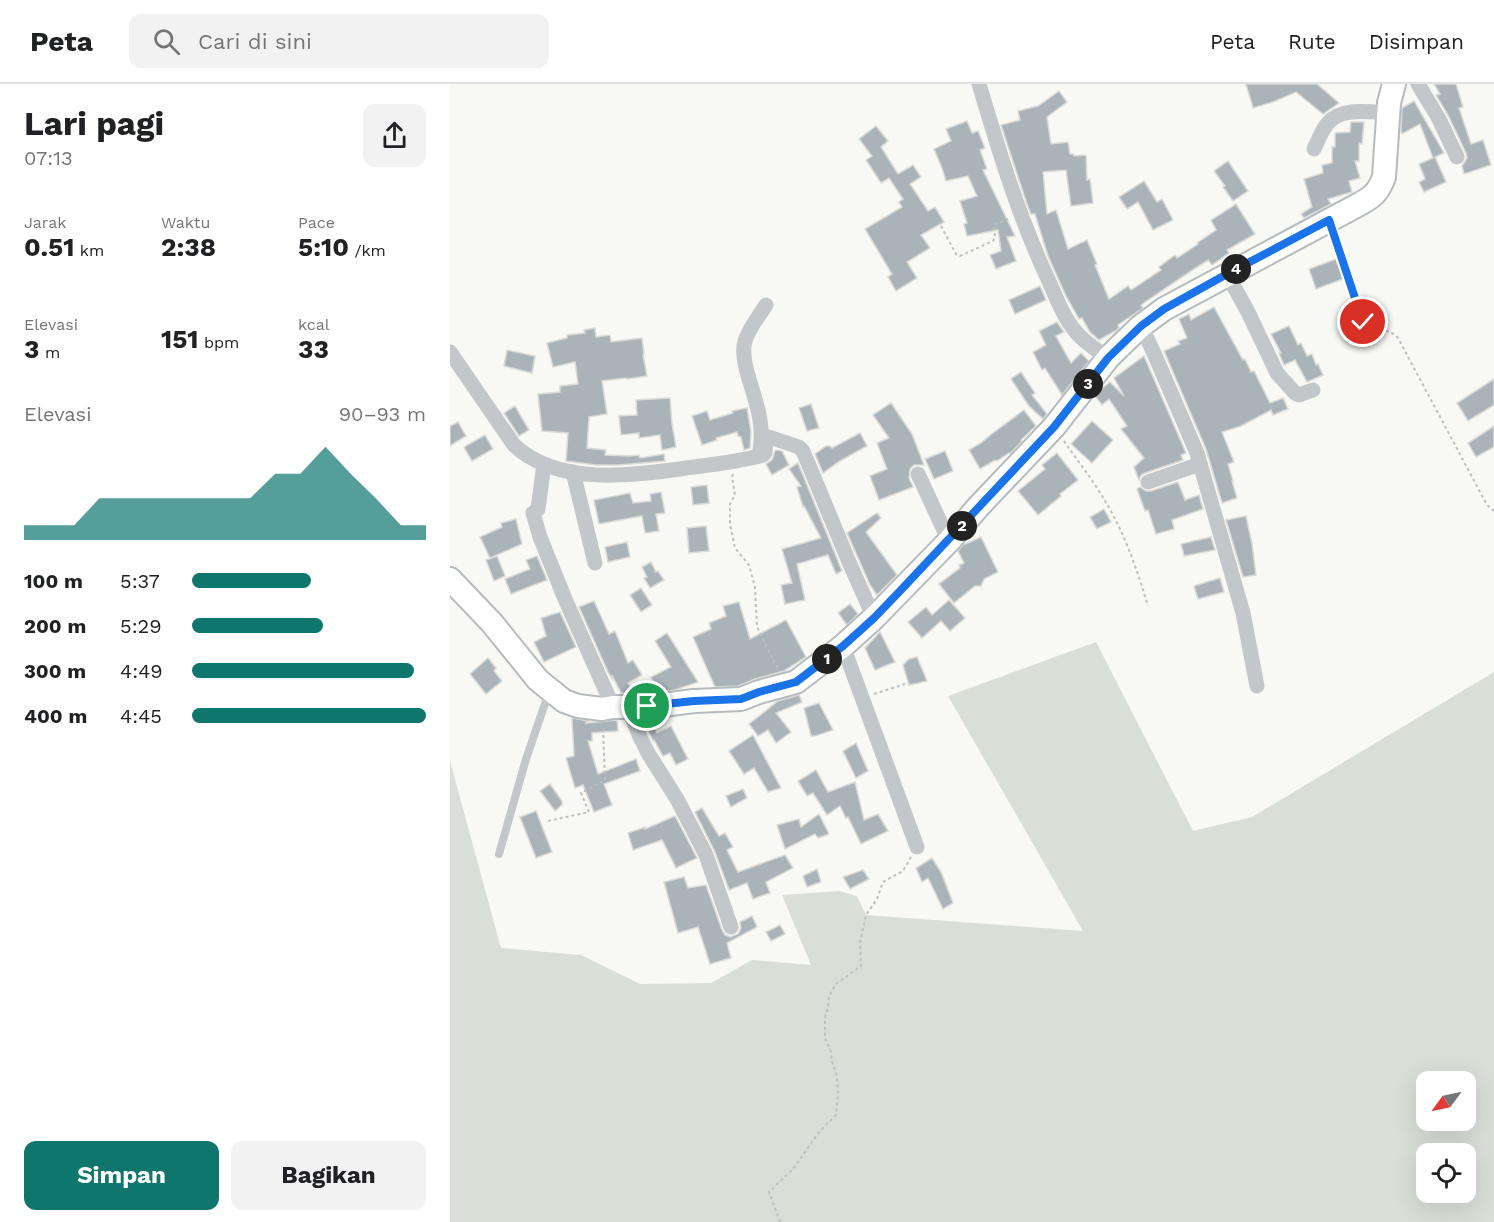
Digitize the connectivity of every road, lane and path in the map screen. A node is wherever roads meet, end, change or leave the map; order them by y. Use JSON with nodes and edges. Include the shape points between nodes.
{"nodes":[{"id":1,"x":979,"y":84,"type":"edge"},
{"id":2,"x":1394,"y":84,"type":"edge"},
{"id":3,"x":1418,"y":84,"type":"edge"},
{"id":4,"x":1389,"y":113,"type":"junction"},
{"id":5,"x":1314,"y":149,"type":"dead end"},
{"id":6,"x":1457,"y":157,"type":"dead end"},
{"id":7,"x":1020,"y":215,"type":"junction"},
{"id":8,"x":1329,"y":220,"type":"junction"},
{"id":9,"x":941,"y":226,"type":"dead end"},
{"id":10,"x":1227,"y":274,"type":"junction"},
{"id":11,"x":766,"y":305,"type":"dead end"},
{"id":12,"x":1141,"y":326,"type":"junction"},
{"id":13,"x":450,"y":352,"type":"edge"},
{"id":14,"x":1108,"y":358,"type":"junction"},
{"id":15,"x":1313,"y":390,"type":"dead end"},
{"id":16,"x":1054,"y":427,"type":"junction"},
{"id":17,"x":755,"y":458,"type":"junction"},
{"id":18,"x":739,"y":460,"type":"junction"},
{"id":19,"x":544,"y":464,"type":"junction"},
{"id":20,"x":1200,"y":464,"type":"junction"},
{"id":21,"x":573,"y":472,"type":"junction"},
{"id":22,"x":918,"y":474,"type":"dead end"},
{"id":23,"x":1148,"y":482,"type":"dead end"},
{"id":24,"x":1494,"y":511,"type":"edge"},
{"id":25,"x":949,"y":541,"type":"junction"},
{"id":26,"x":595,"y":563,"type":"dead end"},
{"id":27,"x":450,"y":579,"type":"edge"},
{"id":28,"x":1148,"y":606,"type":"dead end"},
{"id":29,"x":874,"y":618,"type":"junction"},
{"id":30,"x":843,"y":646,"type":"junction"},
{"id":31,"x":905,"y":684,"type":"dead end"},
{"id":32,"x":787,"y":685,"type":"junction"},
{"id":33,"x":1257,"y":686,"type":"dead end"},
{"id":34,"x":550,"y":691,"type":"junction"},
{"id":35,"x":863,"y":698,"type":"junction"},
{"id":36,"x":614,"y":708,"type":"junction"},
{"id":37,"x":548,"y":821,"type":"dead end"},
{"id":38,"x":917,"y":847,"type":"joint"},
{"id":39,"x":499,"y":854,"type":"dead end"},
{"id":40,"x":731,"y":927,"type":"dead end"},
{"id":41,"x":780,"y":1222,"type":"edge"}],
"edges":[{"from":1,"to":7,"type":"street"},
{"from":2,"to":4,"type":"main road"},
{"from":3,"to":6,"type":"street"},
{"from":4,"to":5,"type":"street","via":[[1342,114],[1325,126]]},
{"from":4,"to":8,"type":"main road","via":[[1380,189]]},
{"from":7,"to":9,"type":"path","via":[[995,224],[995,240],[960,256]]},
{"from":7,"to":14,"type":"street","via":[[1064,314],[1075,331]]},
{"from":8,"to":10,"type":"main road"},
{"from":8,"to":24,"type":"path","via":[[1363,322],[1398,338],[1487,505]]},
{"from":10,"to":12,"type":"main road"},
{"from":10,"to":15,"type":"street","via":[[1277,373],[1299,395]]},
{"from":11,"to":17,"type":"street","via":[[745,340],[744,349],[761,434],[761,449]]},
{"from":12,"to":14,"type":"main road"},
{"from":12,"to":20,"type":"street"},
{"from":13,"to":19,"type":"street","via":[[514,445]]},
{"from":14,"to":16,"type":"main road"},
{"from":16,"to":25,"type":"main road"},
{"from":16,"to":28,"type":"path","via":[[1109,508],[1133,559]]},
{"from":17,"to":18,"type":"street"},
{"from":17,"to":29,"type":"street","via":[[764,454],[769,437],[802,448]]},
{"from":18,"to":21,"type":"street","via":[[628,476]]},
{"from":18,"to":32,"type":"path","via":[[732,477],[735,495],[730,504],[735,548],[749,565],[755,587],[757,627]]},
{"from":19,"to":21,"type":"street"},
{"from":19,"to":36,"type":"street","via":[[538,508],[533,513],[537,530]]},
{"from":20,"to":23,"type":"street"},
{"from":20,"to":33,"type":"street","via":[[1243,613]]},
{"from":21,"to":26,"type":"street"},
{"from":22,"to":25,"type":"street"},
{"from":25,"to":29,"type":"main road"},
{"from":27,"to":34,"type":"main road"},
{"from":29,"to":30,"type":"main road"},
{"from":30,"to":32,"type":"main road"},
{"from":30,"to":35,"type":"street"},
{"from":31,"to":35,"type":"path"},
{"from":32,"to":36,"type":"main road","via":[[741,699]]},
{"from":34,"to":36,"type":"main road","via":[[578,706]]},
{"from":34,"to":39,"type":"lane"},
{"from":35,"to":38,"type":"street"},
{"from":36,"to":37,"type":"path","via":[[605,780],[581,793],[589,812]]},
{"from":36,"to":40,"type":"street","via":[[640,737],[677,799],[706,855]]},
{"from":38,"to":41,"type":"path","via":[[903,871],[883,882],[866,915],[860,943],[861,966],[836,984],[829,996],[825,1038],[837,1076],[836,1115],[793,1169],[769,1192]]}]}
